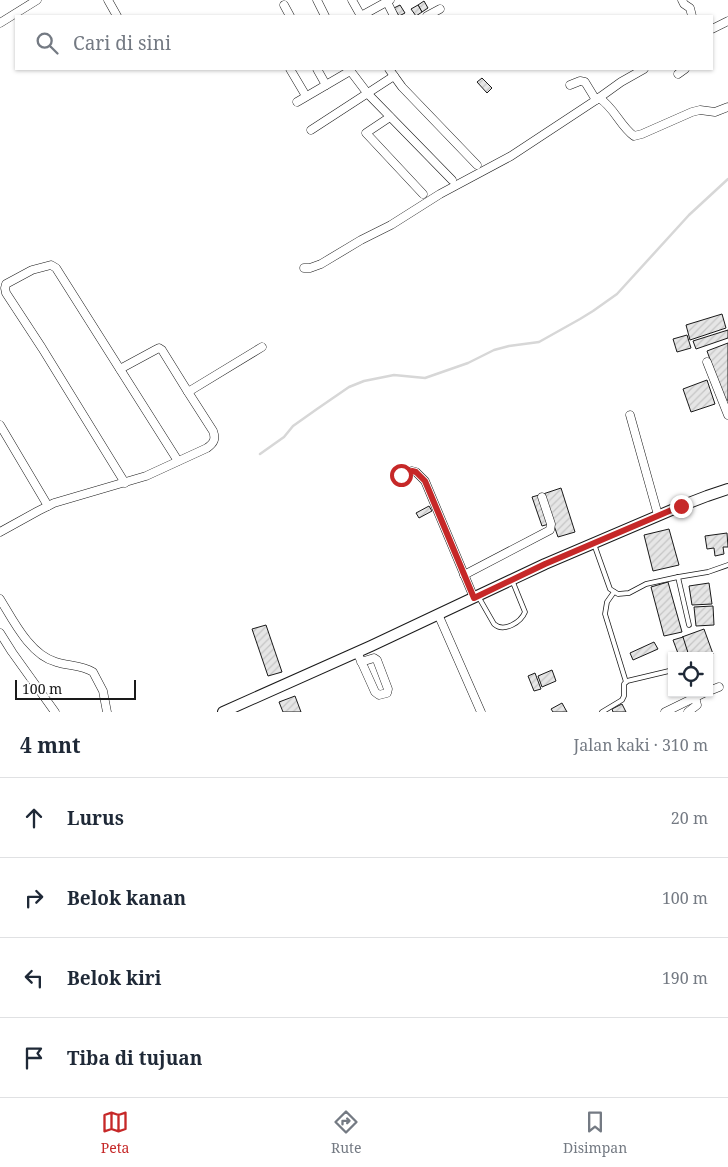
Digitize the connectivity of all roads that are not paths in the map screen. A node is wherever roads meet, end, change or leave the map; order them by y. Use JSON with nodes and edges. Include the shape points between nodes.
{"nodes":[{"id":1,"x":37,"y":0,"type":"edge"},
{"id":2,"x":108,"y":0,"type":"edge"},
{"id":3,"x":317,"y":0,"type":"edge"},
{"id":4,"x":352,"y":0,"type":"edge"},
{"id":5,"x":682,"y":0,"type":"edge"},
{"id":6,"x":387,"y":1,"type":"edge"},
{"id":7,"x":26,"y":3,"type":"edge"},
{"id":8,"x":284,"y":5,"type":"dead end"},
{"id":9,"x":440,"y":8,"type":"dead end"},
{"id":10,"x":116,"y":15,"type":"edge"},
{"id":11,"x":289,"y":15,"type":"edge"},
{"id":12,"x":324,"y":15,"type":"edge"},
{"id":13,"x":360,"y":15,"type":"edge"},
{"id":14,"x":363,"y":15,"type":"edge"},
{"id":15,"x":394,"y":15,"type":"edge"},
{"id":16,"x":429,"y":15,"type":"edge"},
{"id":17,"x":692,"y":15,"type":"edge"},
{"id":18,"x":728,"y":21,"type":"edge"},
{"id":19,"x":0,"y":23,"type":"edge"},
{"id":20,"x":713,"y":28,"type":"edge"},
{"id":21,"x":291,"y":70,"type":"edge"},
{"id":22,"x":318,"y":70,"type":"edge"},
{"id":23,"x":350,"y":70,"type":"edge"},
{"id":24,"x":390,"y":70,"type":"edge"},
{"id":25,"x":642,"y":70,"type":"edge"},
{"id":26,"x":684,"y":70,"type":"edge"},
{"id":27,"x":678,"y":74,"type":"dead end"},
{"id":28,"x":394,"y":76,"type":"junction"},
{"id":29,"x":326,"y":85,"type":"junction"},
{"id":30,"x":570,"y":85,"type":"dead end"},
{"id":31,"x":368,"y":94,"type":"junction"},
{"id":32,"x":306,"y":96,"type":"junction"},
{"id":33,"x":597,"y":99,"type":"junction"},
{"id":34,"x":297,"y":102,"type":"dead end"},
{"id":35,"x":728,"y":107,"type":"edge"},
{"id":36,"x":390,"y":117,"type":"junction"},
{"id":37,"x":311,"y":130,"type":"dead end"},
{"id":38,"x":478,"y":166,"type":"dead end"},
{"id":39,"x":452,"y":180,"type":"dead end"},
{"id":40,"x":423,"y":194,"type":"dead end"},
{"id":41,"x":304,"y":268,"type":"dead end"},
{"id":42,"x":262,"y":348,"type":"dead end"},
{"id":43,"x":707,"y":362,"type":"dead end"},
{"id":44,"x":120,"y":369,"type":"junction"},
{"id":45,"x":188,"y":392,"type":"junction"},
{"id":46,"x":630,"y":415,"type":"dead end"},
{"id":47,"x":728,"y":415,"type":"edge"},
{"id":48,"x":0,"y":425,"type":"edge"},
{"id":49,"x":178,"y":461,"type":"junction"},
{"id":50,"x":401,"y":475,"type":"dead end"},
{"id":51,"x":125,"y":483,"type":"junction"},
{"id":52,"x":728,"y":489,"type":"edge"},
{"id":53,"x":542,"y":497,"type":"dead end"},
{"id":54,"x":48,"y":506,"type":"junction"},
{"id":55,"x":658,"y":515,"type":"junction"},
{"id":56,"x":0,"y":532,"type":"edge"},
{"id":57,"x":594,"y":544,"type":"junction"},
{"id":58,"x":728,"y":565,"type":"edge"},
{"id":59,"x":464,"y":575,"type":"junction"},
{"id":60,"x":678,"y":577,"type":"junction"},
{"id":61,"x":512,"y":580,"type":"junction"},
{"id":62,"x":614,"y":592,"type":"junction"},
{"id":63,"x":476,"y":597,"type":"junction"},
{"id":64,"x":0,"y":599,"type":"edge"},
{"id":65,"x":438,"y":614,"type":"junction"},
{"id":66,"x":689,"y":625,"type":"dead end"},
{"id":67,"x":0,"y":633,"type":"edge"},
{"id":68,"x":357,"y":652,"type":"junction"},
{"id":69,"x":361,"y":662,"type":"junction"},
{"id":70,"x":668,"y":672,"type":"edge"},
{"id":71,"x":626,"y":682,"type":"junction"},
{"id":72,"x":719,"y":687,"type":"dead end"},
{"id":73,"x":713,"y":689,"type":"edge"},
{"id":74,"x":695,"y":697,"type":"joint"},
{"id":75,"x":55,"y":712,"type":"edge"},
{"id":76,"x":107,"y":712,"type":"edge"},
{"id":77,"x":223,"y":712,"type":"edge"},
{"id":78,"x":481,"y":712,"type":"edge"},
{"id":79,"x":602,"y":712,"type":"edge"},
{"id":80,"x":665,"y":712,"type":"edge"},
{"id":81,"x":688,"y":712,"type":"edge"}],
"edges":[{"from":1,"to":7,"type":"street"},
{"from":2,"to":10,"type":"street"},
{"from":3,"to":12,"type":"street"},
{"from":4,"to":13,"type":"street"},
{"from":5,"to":17,"type":"street"},
{"from":6,"to":14,"type":"street"},
{"from":6,"to":15,"type":"street"},
{"from":7,"to":19,"type":"street"},
{"from":8,"to":11,"type":"street"},
{"from":9,"to":16,"type":"street"},
{"from":18,"to":20,"type":"street"},
{"from":21,"to":32,"type":"street"},
{"from":22,"to":29,"type":"street"},
{"from":23,"to":29,"type":"street"},
{"from":23,"to":31,"type":"street"},
{"from":24,"to":28,"type":"street"},
{"from":25,"to":33,"type":"street"},
{"from":26,"to":27,"type":"street"},
{"from":28,"to":31,"type":"street"},
{"from":28,"to":38,"type":"street"},
{"from":29,"to":32,"type":"street"},
{"from":30,"to":33,"type":"street","via":[[585,82]]},
{"from":31,"to":36,"type":"street"},
{"from":31,"to":37,"type":"street"},
{"from":32,"to":34,"type":"street"},
{"from":33,"to":35,"type":"street","via":[[608,104],[634,136],[692,112],[715,112]]},
{"from":33,"to":41,"type":"street","via":[[511,156],[321,264]]},
{"from":36,"to":39,"type":"street"},
{"from":36,"to":40,"type":"street","via":[[366,134]]},
{"from":42,"to":45,"type":"street"},
{"from":43,"to":47,"type":"street"},
{"from":44,"to":45,"type":"street","via":[[159,348]]},
{"from":44,"to":49,"type":"street"},
{"from":44,"to":51,"type":"street","via":[[56,268],[51,265],[32,270],[6,284],[4,288],[15,307]]},
{"from":45,"to":49,"type":"street","via":[[215,437],[207,448]]},
{"from":46,"to":55,"type":"street"},
{"from":48,"to":54,"type":"street"},
{"from":49,"to":51,"type":"street"},
{"from":50,"to":59,"type":"street","via":[[416,472],[425,481]]},
{"from":51,"to":54,"type":"street"},
{"from":52,"to":55,"type":"street"},
{"from":53,"to":59,"type":"street","via":[[550,530]]},
{"from":54,"to":56,"type":"street"},
{"from":55,"to":57,"type":"street"},
{"from":57,"to":61,"type":"street"},
{"from":57,"to":62,"type":"lane"},
{"from":58,"to":60,"type":"lane"},
{"from":59,"to":63,"type":"street"},
{"from":60,"to":62,"type":"lane","via":[[646,584],[629,592]]},
{"from":60,"to":66,"type":"lane"},
{"from":61,"to":63,"type":"street"},
{"from":61,"to":63,"type":"lane","via":[[525,612],[519,621],[503,628],[497,627]]},
{"from":62,"to":71,"type":"lane","via":[[607,602],[605,614]]},
{"from":63,"to":65,"type":"street"},
{"from":64,"to":76,"type":"street","via":[[29,643],[48,660],[93,672],[103,691]]},
{"from":65,"to":68,"type":"street"},
{"from":65,"to":78,"type":"street"},
{"from":67,"to":75,"type":"street"},
{"from":68,"to":69,"type":"street"},
{"from":68,"to":77,"type":"street"},
{"from":69,"to":69,"type":"street","via":[[374,692],[379,695],[387,693],[376,659]]},
{"from":70,"to":71,"type":"lane"},
{"from":71,"to":79,"type":"lane","via":[[622,700]]},
{"from":72,"to":73,"type":"street"},
{"from":74,"to":80,"type":"street"},
{"from":74,"to":81,"type":"street","via":[[697,704]]}]}
